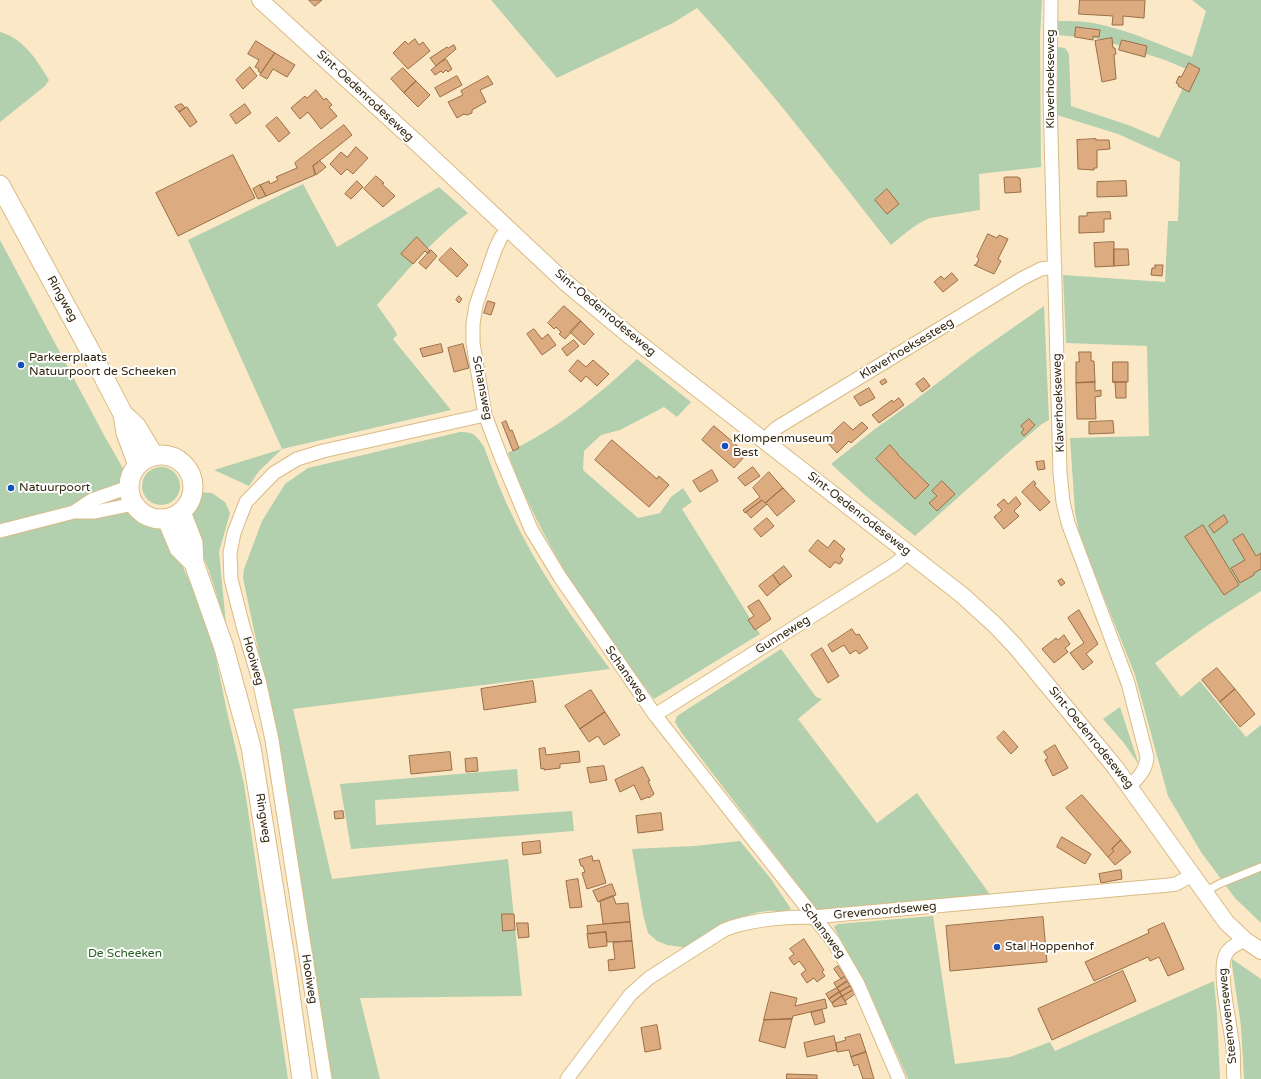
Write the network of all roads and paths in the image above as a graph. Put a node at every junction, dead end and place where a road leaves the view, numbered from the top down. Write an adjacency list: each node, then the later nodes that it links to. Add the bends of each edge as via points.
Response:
1 (260, 0): 4 (street, Sint-Oedenrodeseweg)
2 (1052, 0): 5 (street, Klaverhoekseweg, via 1050,97)
3 (0, 185): 8 (main road, Ringweg, via 123,414 126,433)
4 (509, 230): 6 (street, Schansweg, via 501,237 494,250 476,305 473,324 473,343); 7 (street, Sint-Oedenrodeseweg, via 630,336)
5 (1055, 267): 7 (street, Klaverhoeksesteeg, via 1041,269 1023,278 778,427); 14 (street, Klaverhoekseweg, via 1060,473 1063,502 1068,523 1128,683 1148,757 1142,774)
6 (486, 415): 13 (street, Schansweg, via 531,529 560,577); 22 (street, Hooiweg, via 296,459 274,473 246,502 234,533 230,553 231,580 259,680 272,740)
7 (766, 441): 12 (street, Sint-Oedenrodeseweg)
8 (146, 461): 9 (main road, via 134,470 130,479); 10 (main road, via 163,455 181,462 187,469 193,487 191,496 187,505)
9 (131, 496): 10 (main road, via 138,509 151,518 159,519); 11 (street, via 95,512 74,512)
10 (174, 515): 21 (main road, Ringweg, via 193,543 194,563 224,648 251,747)
11 (0, 531)
12 (909, 552): 13 (street, Gunneweg, via 895,564); 14 (street, Sint-Oedenrodeseweg, via 962,595 1015,646)
13 (655, 716): 18 (street, Schansweg)
14 (1130, 786): 16 (street, Sint-Oedenrodeseweg)
15 (1261, 867): 17 (lane)
16 (1192, 875): 17 (street, Sint-Oedenrodeseweg); 18 (street, Grevenoordseweg, via 1169,885)
17 (1204, 892): 19 (street, Sint-Oedenrodeseweg, via 1226,922)
18 (813, 917): 23 (street, Grevenoordseweg, via 786,917 733,926 661,970 630,995); 24 (street, Schansweg, via 833,942 858,984)
19 (1245, 940): 20 (street, Sint-Oedenrodeseweg); 25 (street, Steenovenseweg, via 1227,952 1223,963)
20 (1261, 951)
21 (302, 1079)
22 (325, 1079)
23 (566, 1079)
24 (899, 1079)
25 (1234, 1079)

